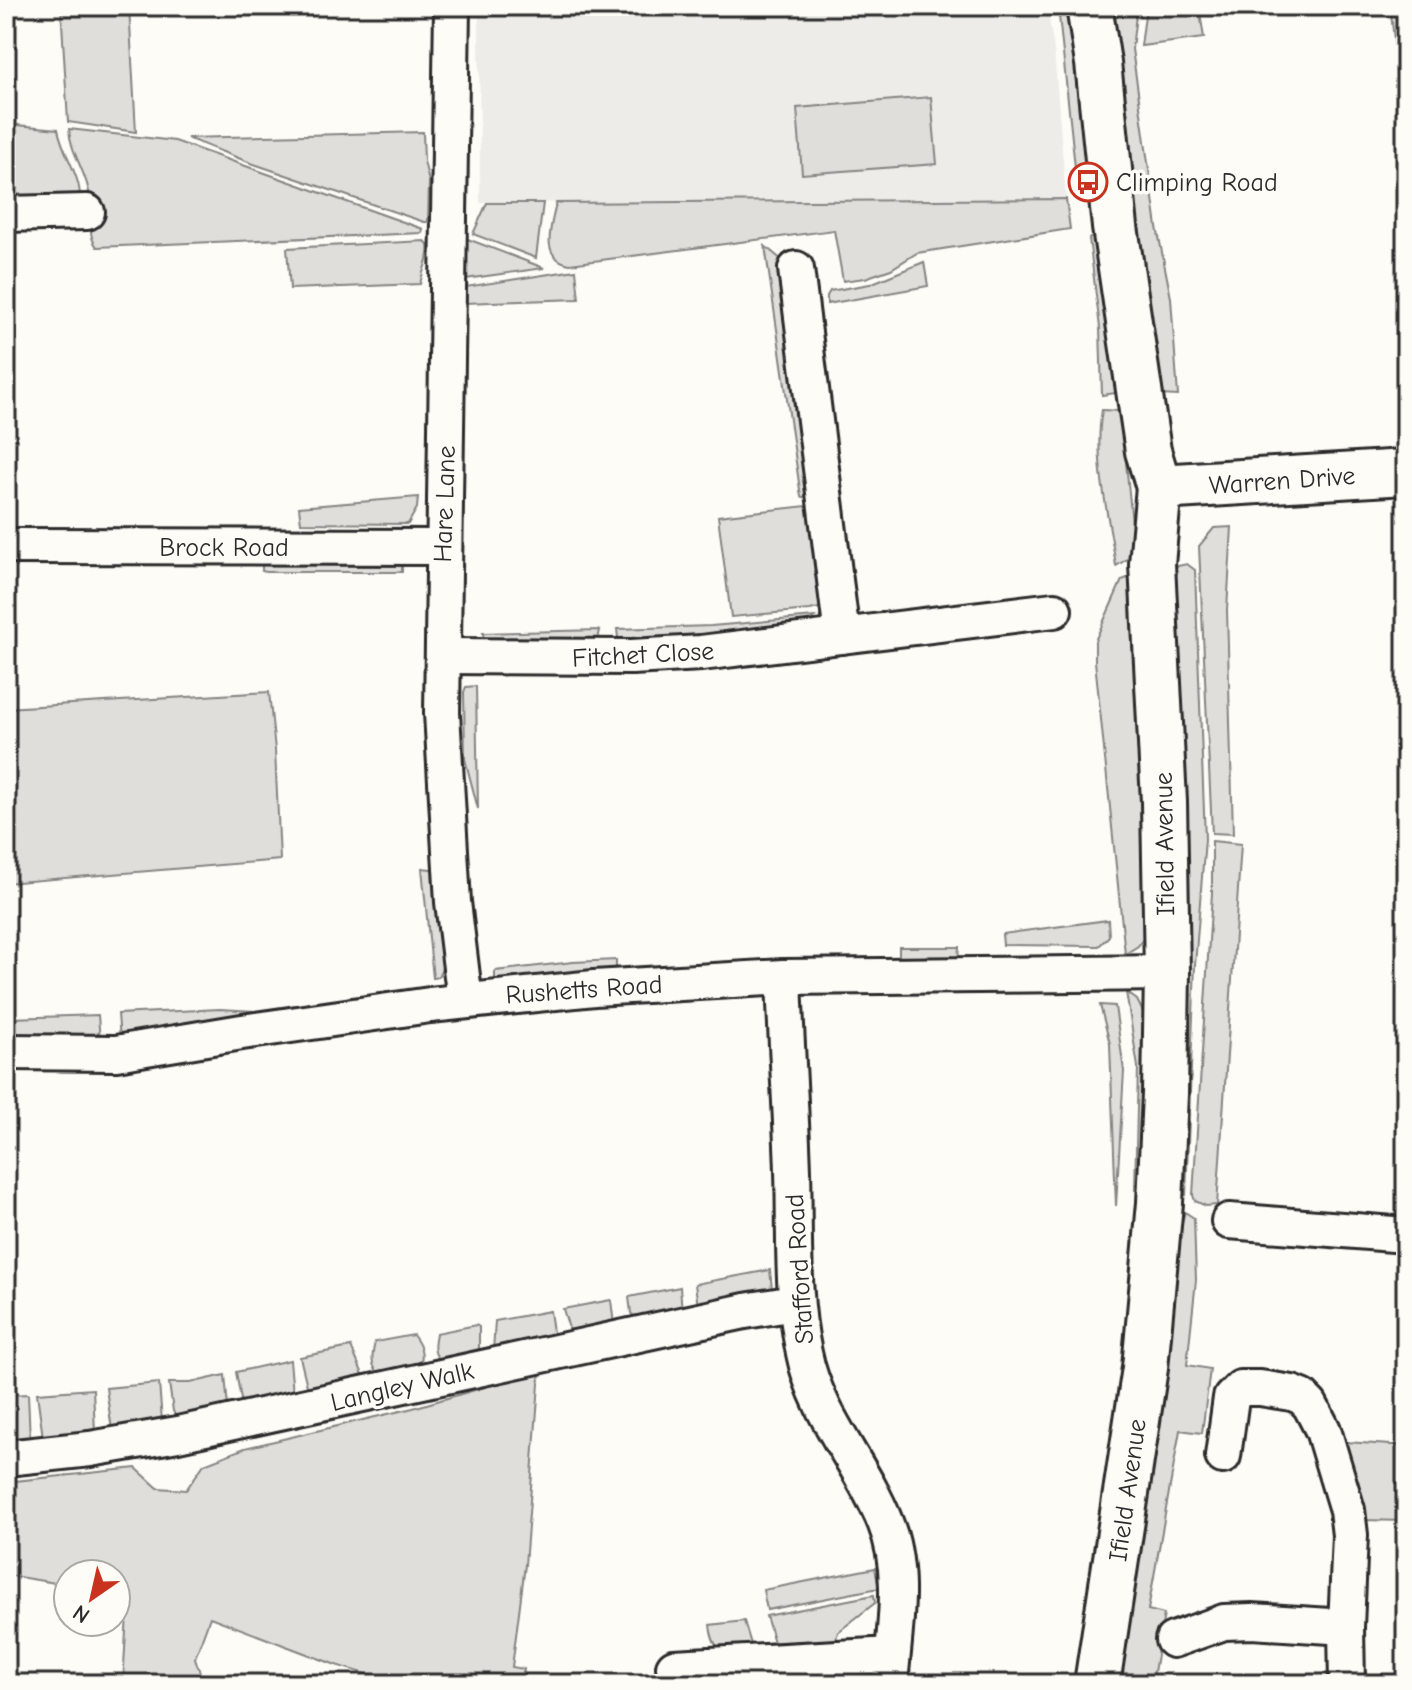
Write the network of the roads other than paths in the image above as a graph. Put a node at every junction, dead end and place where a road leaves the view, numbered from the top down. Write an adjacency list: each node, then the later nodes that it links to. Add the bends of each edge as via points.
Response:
1 (452, 6): 9 (street, Hare Lane)
2 (1089, 6): 7 (street, Ifield Avenue, via 1115,227 1146,439)
3 (87, 212): 4 (street)
4 (6, 214)
5 (796, 269): 11 (street)
6 (1406, 472): 7 (street, Warren Drive)
7 (1159, 487): 13 (street, Ifield Avenue, via 1152,564)
8 (6, 546): 9 (street, Brock Road)
9 (442, 547): 12 (street, Hare Lane)
10 (1054, 610): 11 (street, Fitchet Close)
11 (842, 636): 12 (street, Fitchet Close, via 632,657)
12 (443, 656): 15 (street, Hare Lane, via 443,766)
13 (1167, 973): 14 (street, Rushetts Road); 26 (street, Ifield Avenue, via 1163,1141 1145,1368)
14 (784, 977): 15 (street, Rushetts Road); 19 (street, Stafford Road)
15 (465, 1001): 16 (street, Rushetts Road, via 116,1053)
16 (6, 1052)
17 (1229, 1221): 18 (street)
18 (1406, 1235)
19 (795, 1303): 21 (street, Langley Walk, via 178,1434); 25 (street, Stafford Road, via 815,1390 885,1521 894,1550)
20 (1223, 1456): 22 (street, via 1235,1392 1248,1387 1292,1393 1310,1405 1347,1510 1351,1556)
21 (6, 1458)
22 (1346, 1627): 23 (street, via 1224,1622); 27 (street)
23 (1173, 1640)
24 (674, 1667): 25 (street)
25 (891, 1670)
26 (1097, 1684)
27 (1347, 1684)

